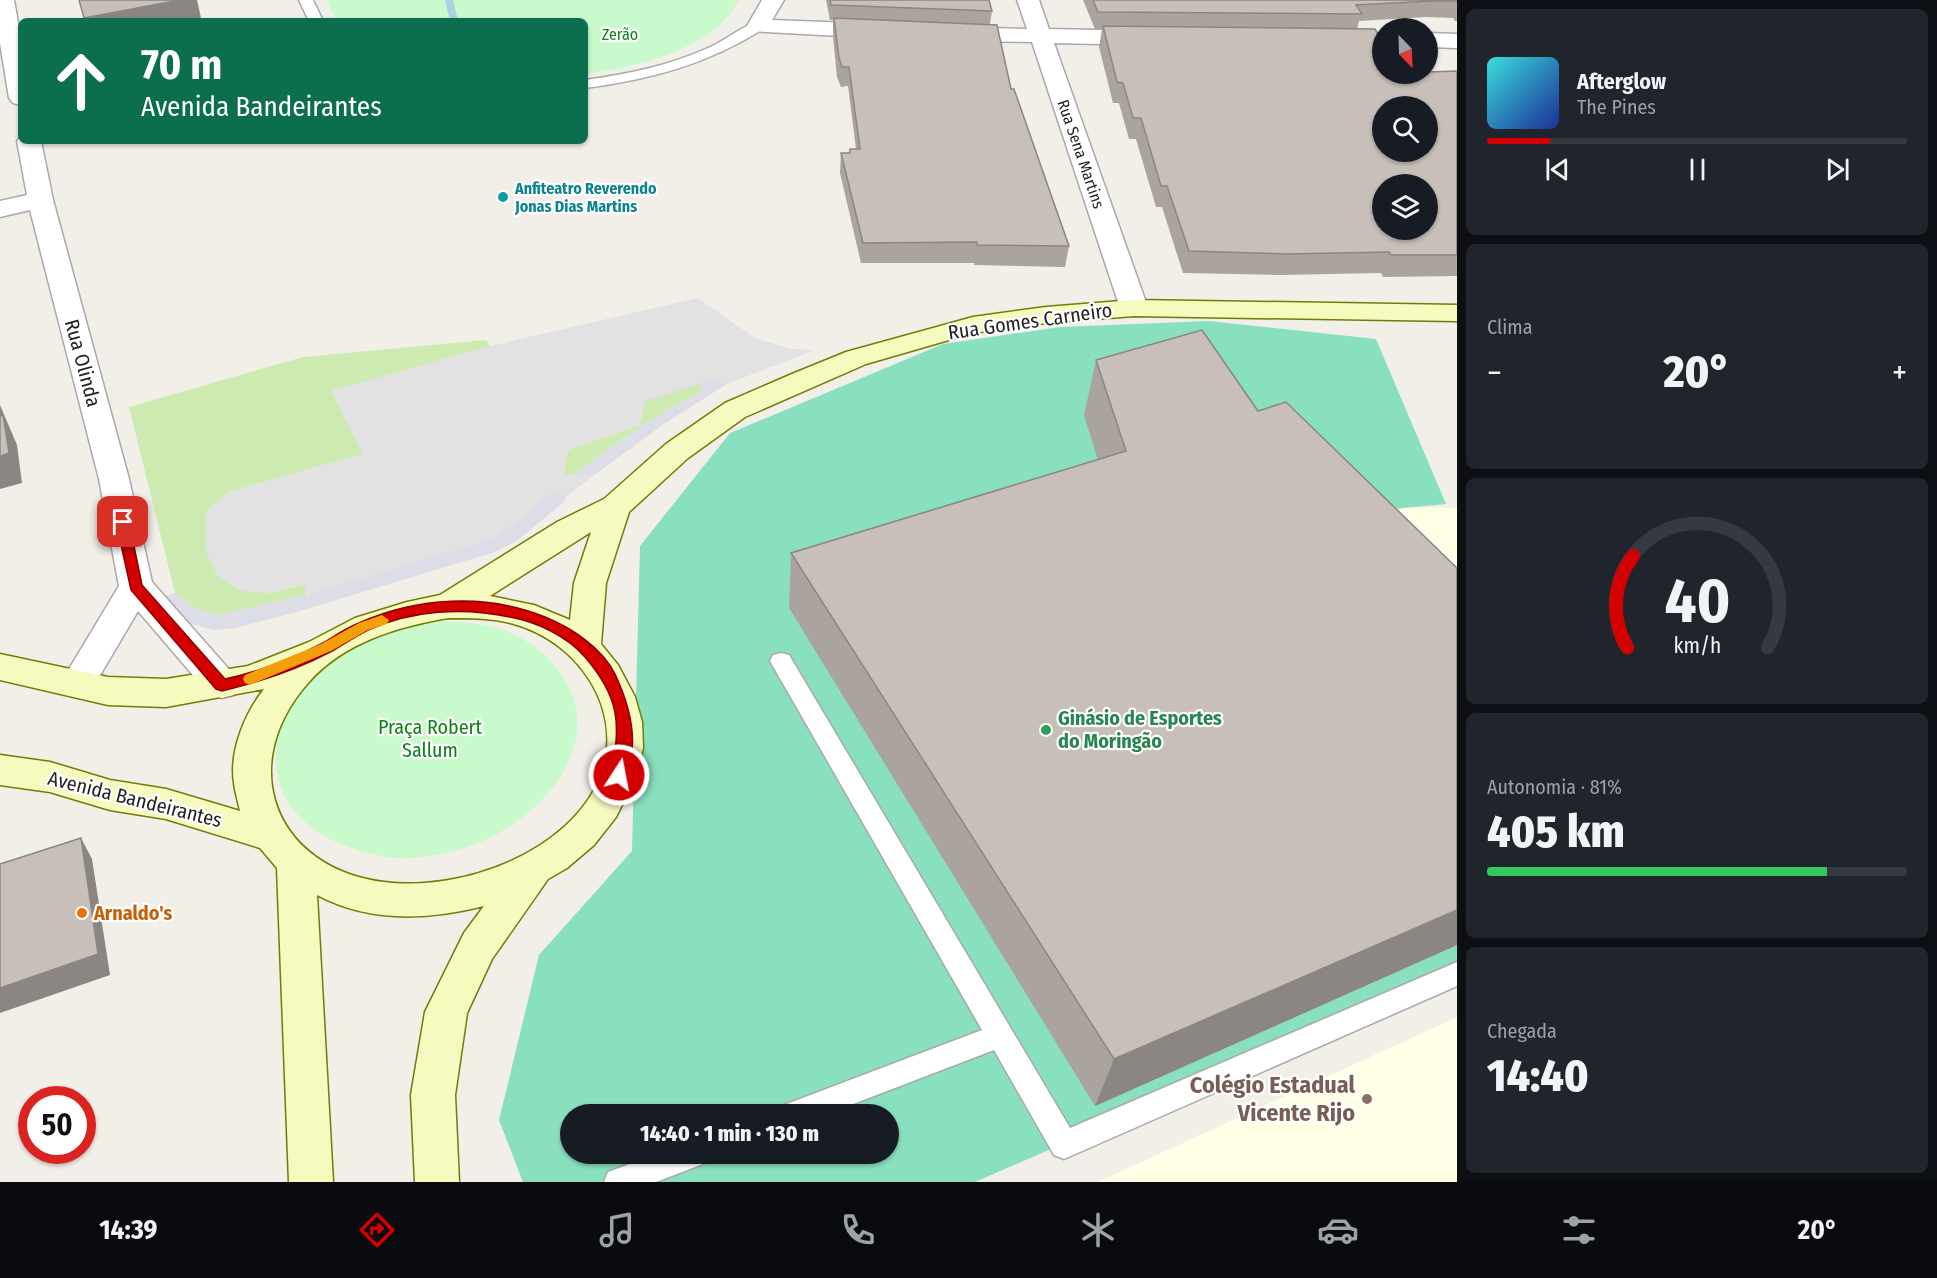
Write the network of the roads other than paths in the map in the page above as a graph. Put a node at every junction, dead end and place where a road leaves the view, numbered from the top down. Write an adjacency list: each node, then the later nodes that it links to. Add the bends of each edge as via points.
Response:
1 (3, 0): 13 (street)
2 (306, 0): 5 (lane)
3 (773, 0): 6 (street)
4 (1028, 0): 9 (street, Rua Sena Martins)
5 (315, 18)
6 (758, 26): 7 (street); 14 (lane, via 734,43 676,67)
7 (899, 32)
8 (934, 33): 9 (street)
9 (1040, 37): 10 (street); 18 (street, Rua Sena Martins)
10 (1170, 38)
11 (1438, 40): 12 (street)
12 (1457, 40)
13 (18, 82)
14 (588, 84)
15 (30, 144): 16 (street, Rua Olinda)
16 (40, 200): 17 (street); 21 (street, Rua Olinda, via 114,479)
17 (0, 209)
18 (1134, 308): 19 (main road, Rua Gomes Carneiro); 20 (main road, Rua Gomes Carneiro, via 973,325 856,358 735,411 677,451)
19 (1457, 313)
20 (615, 507): 22 (main road, Rua Gomes Carneiro, via 568,530); 23 (main road, via 591,583)
21 (136, 586): 27 (street); 28 (street, Rua Olinda)
22 (448, 606): 23 (main road, via 487,607 524,614 557,627); 24 (main road, via 405,613 363,627)
23 (584, 647): 31 (main road, via 607,673 621,704 626,739 619,775 600,810 572,842)
24 (326, 648): 28 (main road, via 253,678); 30 (main road, via 296,673 272,703 257,735 251,769 255,803)
25 (781, 661): 33 (lane)
26 (0, 667): 27 (main road)
27 (77, 684): 28 (main road, via 141,693)
28 (222, 686)
29 (0, 770): 30 (main road, Avenida Bandeirantes, via 50,777 110,795 166,804)
30 (283, 850): 31 (main road, via 335,887 382,899 434,900 486,890); 36 (main road)
31 (534, 870): 37 (main road, via 478,946 446,1012 433,1095)
32 (1457, 974): 33 (lane, via 1064,1145)
33 (1001, 1035): 34 (lane)
34 (820, 1104)
35 (666, 1164): 38 (lane)
36 (311, 1182)
37 (436, 1182)
38 (618, 1182)

